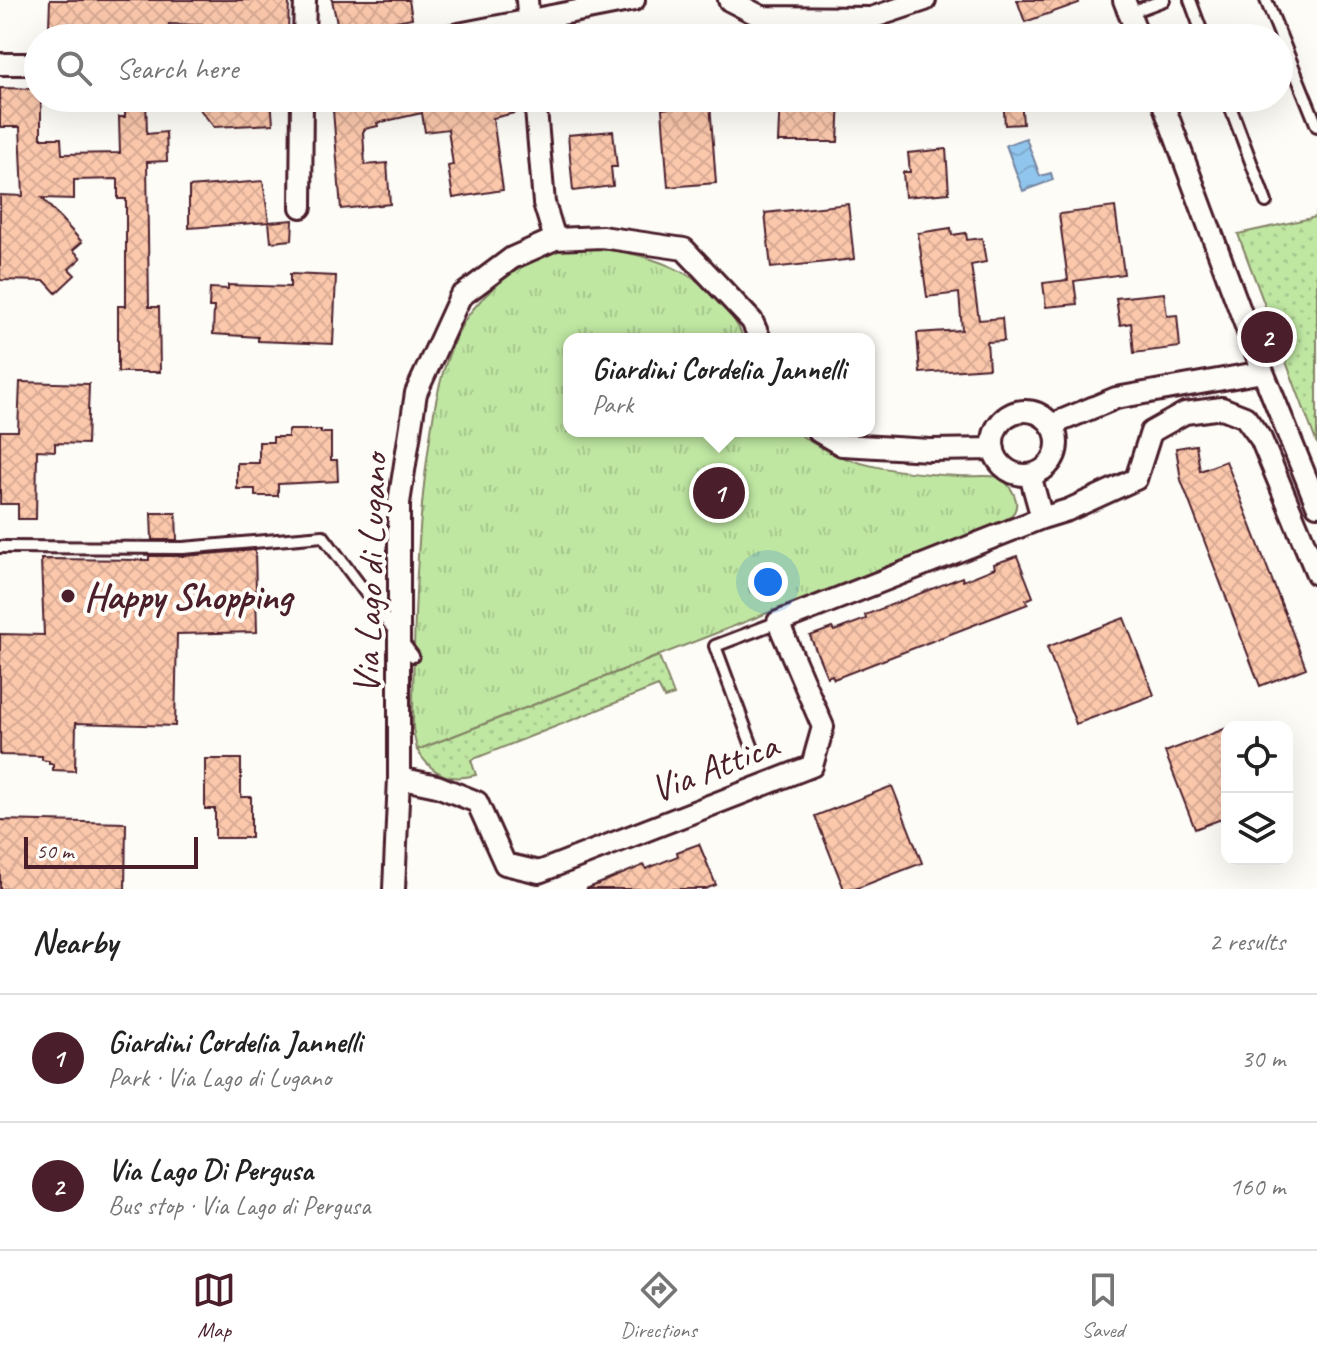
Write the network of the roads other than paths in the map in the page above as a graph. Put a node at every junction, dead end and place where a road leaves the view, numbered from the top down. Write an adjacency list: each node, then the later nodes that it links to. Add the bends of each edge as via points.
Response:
1 (305, 0): 10 (street)
2 (634, 0): 9 (street)
3 (729, 0): 4 (street, via 762,17 871,18)
4 (925, 0)
5 (1164, 0): 8 (lane)
6 (1190, 0): 12 (lane)
7 (1266, 0): 13 (lane)
8 (1127, 7)
9 (529, 19): 11 (street)
10 (304, 24)
11 (505, 24)
12 (1199, 24)
13 (1276, 24)
14 (0, 64): 15 (street)
15 (24, 64)
16 (1293, 67): 21 (lane)
17 (302, 112): 23 (street)
18 (536, 112): 24 (street, via 544,203)
19 (1166, 112): 26 (street)
20 (1232, 112): 22 (lane)
21 (1317, 126)
22 (1266, 202)
23 (301, 207)
24 (555, 239): 25 (street, Via Lago di Lugano, via 602,237 684,249); 36 (street, Via Lago di Lugano, via 512,258 460,297 416,393 399,503)
25 (757, 333)
26 (1263, 372): 27 (street, via 1116,398); 31 (street)
27 (1051, 425): 29 (street, via 1034,413 1013,414 997,428); 30 (street, via 1055,456)
28 (828, 437): 29 (street, via 842,445)
29 (994, 449): 30 (street, via 1011,472)
30 (1030, 475): 32 (street)
31 (1317, 505)
32 (1042, 518): 34 (street, via 1136,479 1151,432 1185,413 1222,408 1245,417 1261,439); 35 (street)
33 (0, 547): 36 (lane, via 183,548 323,536)
34 (1317, 574)
35 (778, 622): 38 (lane, via 715,646); 39 (street, Via Attica, via 823,727 812,766 539,872 505,864 477,802)
36 (399, 638): 37 (lane); 39 (street, Via Lago di Lugano)
37 (413, 656)
38 (756, 757)
39 (399, 778): 40 (street, Via Lago di Lugano)
40 (394, 889)

